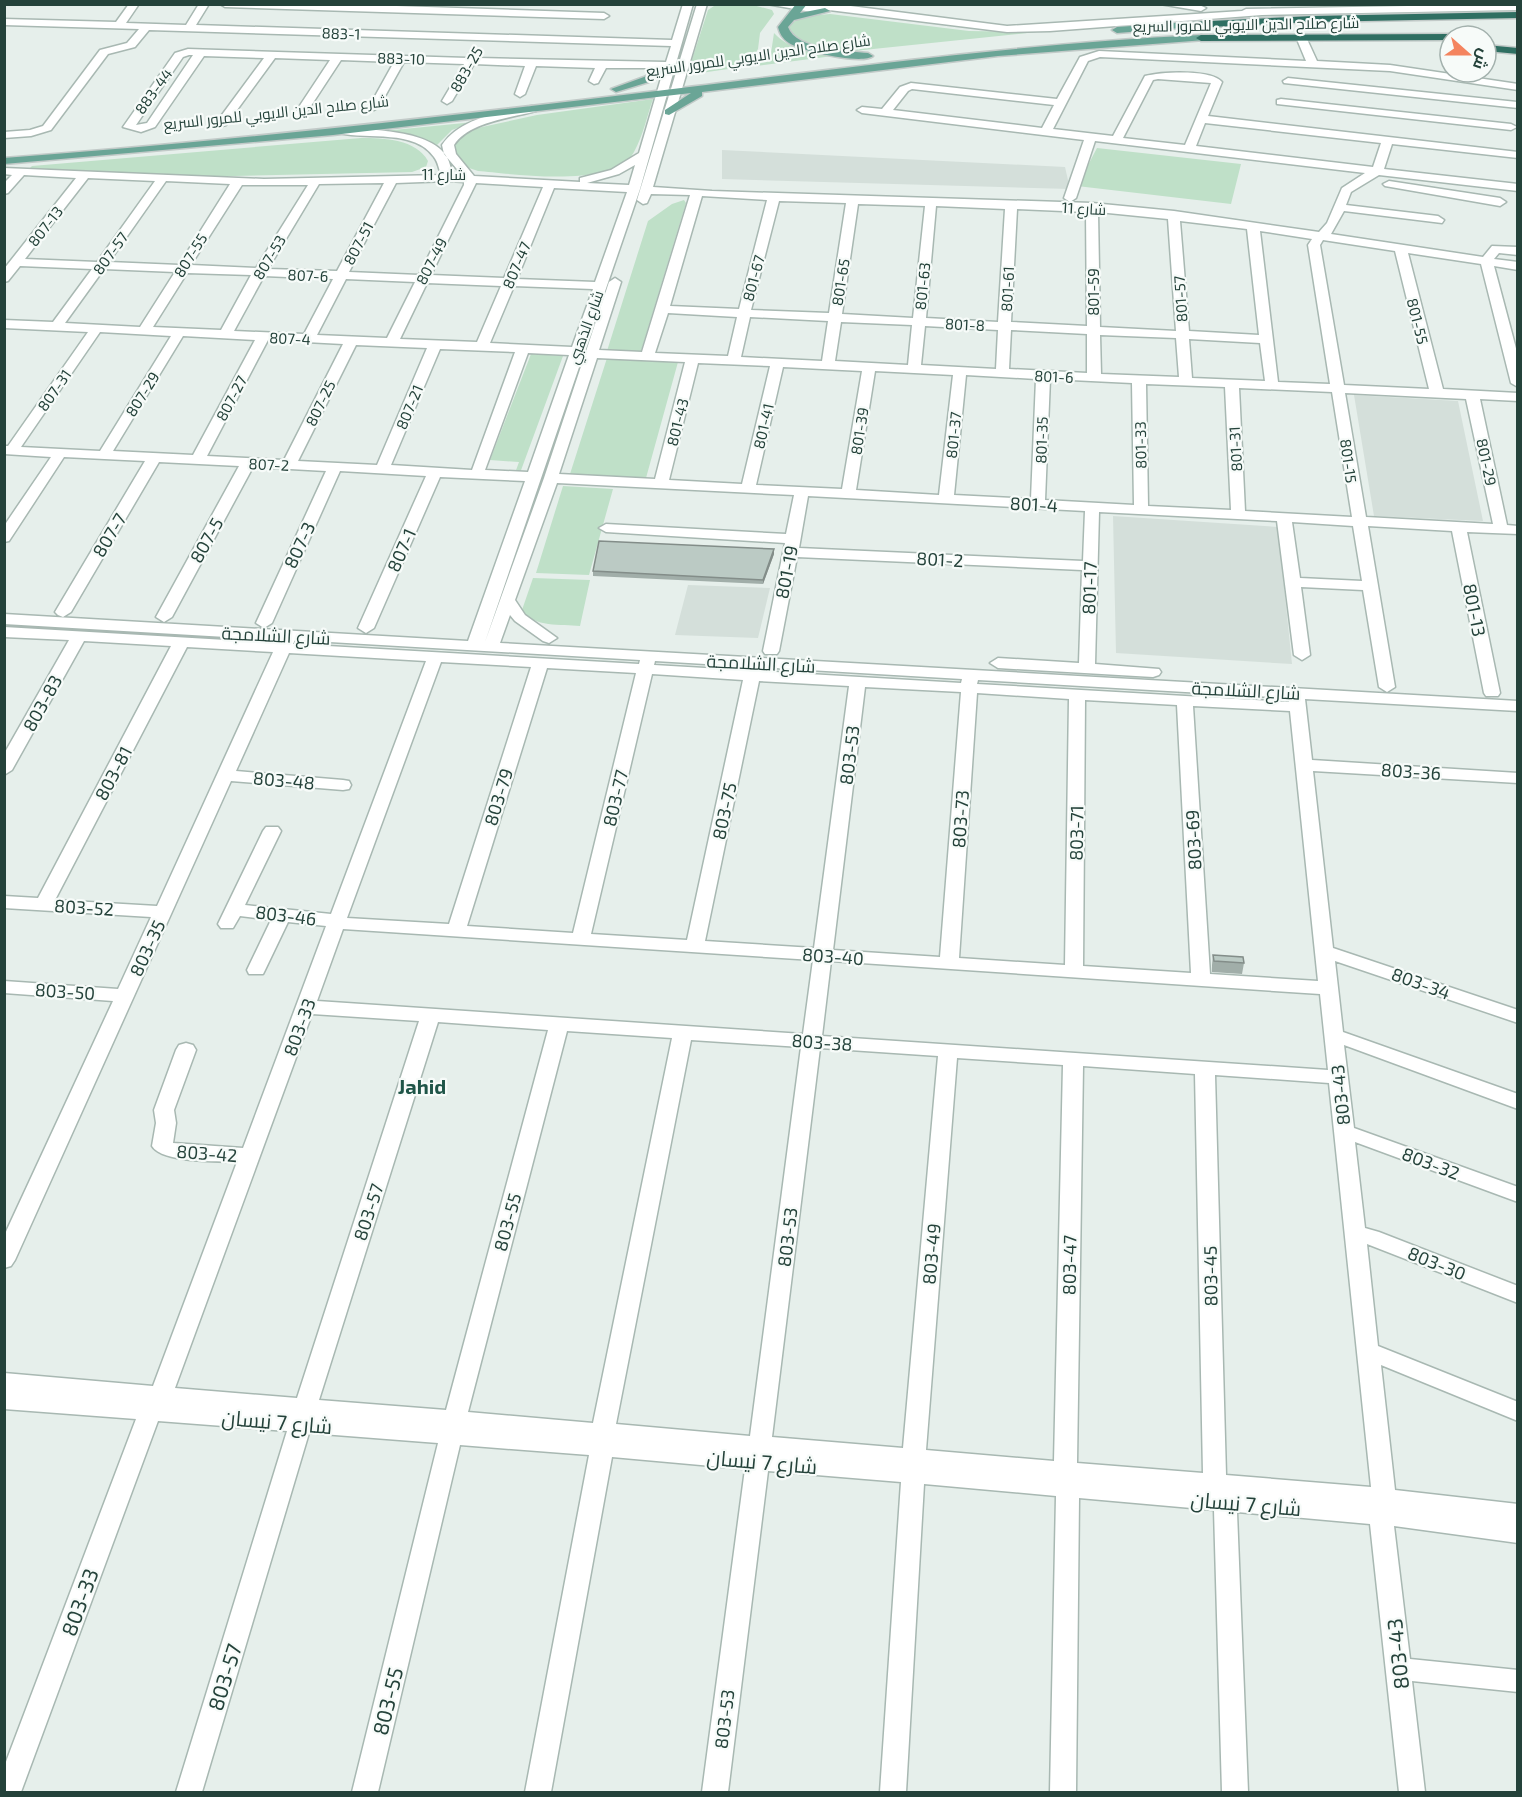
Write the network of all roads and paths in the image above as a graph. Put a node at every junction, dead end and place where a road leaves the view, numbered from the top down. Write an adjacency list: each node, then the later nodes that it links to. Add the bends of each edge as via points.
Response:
1 (134, 4): 25 (street)
2 (204, 4): 27 (street)
3 (225, 4): 7 (street)
4 (607, 4): 28 (street)
5 (772, 4): 10 (street)
6 (1165, 4): 9 (street)
7 (275, 5): 20 (street)
8 (700, 5): 37 (street, شارع الذهبي); 55 (street, شارع الذهبي)
9 (1185, 5): 17 (street)
10 (798, 6): 16 (street); 19 (main road); 22 (main road); 23 (street)
11 (1446, 6): 14 (street); 17 (street)
12 (406, 7): 13 (street); 20 (street)
13 (469, 8): 15 (street)
14 (1518, 8)
15 (536, 9): 28 (street)
16 (825, 11): 19 (main road); 23 (street)
17 (1258, 13): 23 (street, via 1036,29)
18 (1518, 15): 24 (highway, شارع صلاح الدين الايوبي للمرور السريع, via 1313,18)
19 (790, 18): 44 (main road, via 782,31 798,44)
20 (345, 20): 27 (street, 883-1); 29 (street, 883-1)
21 (4, 22): 25 (street, 883-1)
22 (774, 25)
23 (965, 25)
24 (1190, 25): 44 (main road, شارع صلاح الدين الايوبي للمرور السريع)
25 (119, 26): 26 (street, 883-1)
26 (146, 27): 27 (street, 883-1); 74 (street, via 130,45 105,52 47,128)
27 (189, 28)
28 (600, 28): 29 (street, 883-1); 37 (street, 883-1)
29 (484, 37): 46 (street, 883-25)
30 (1301, 37): 31 (highway, شارع صلاح الدين الايوبي للمرور السريع); 33 (highway, شارع صلاح الدين الايوبي للمرور السريع); 49 (street)
31 (1341, 37): 32 (highway, شارع صلاح الدين الايوبي للمرور السريع); 36 (highway)
32 (1438, 37)
33 (1202, 38): 54 (main road, شارع صلاح الدين الايوبي للمرور السريع, via 1029,49)
34 (1498, 39): 35 (highway)
35 (1518, 40)
36 (1438, 43)
37 (677, 44): 51 (street, شارع الذهبي)
38 (1498, 49): 39 (highway)
39 (1518, 51)
40 (201, 52): 41 (street, 883-10); 41 (street, 883-44, via 151,125 129,127); 42 (street, 883-10)
41 (182, 53)
42 (272, 54): 43 (street, 883-10); 70 (street)
43 (338, 56): 45 (street, 883-10); 68 (street)
44 (868, 56): 55 (main road, شارع صلاح الدين الايوبي للمرور السريع)
45 (401, 58): 46 (street, 883-10); 62 (street)
46 (471, 60): 47 (street, 883-10); 60 (street, 883-25)
47 (532, 62): 50 (street, 883-10); 59 (street)
48 (1293, 63): 49 (street); 53 (street); 61 (street, via 1093,55 1084,59)
49 (1313, 64): 56 (street, via 1400,69)
50 (602, 65): 51 (street, 883-10); 52 (street)
51 (669, 66): 57 (street, شارع الذهبي); 58 (main road, via 648,79)
52 (594, 81)
53 (1287, 81): 67 (street); 71 (street)
54 (727, 86): 55 (main road, شارع صلاح الدين الايوبي للمرور السريع); 65 (main road, via 698,94)
55 (677, 87): 57 (main road, شارع صلاح الدين الايوبي للمرور السريع); 65 (street, شارع الذهبي)
56 (1518, 87)
57 (662, 88): 58 (main road, شارع صلاح الدين الايوبي للمرور السريع); 63 (main road, شارع صلاح الدين الايوبي للمرور السريع); 80 (street, شارع الذهبي)
58 (616, 89): 79 (main road, شارع صلاح الدين الايوبي للمرور السريع, via 257,130)
59 (520, 94)
60 (447, 101)
61 (1061, 103): 66 (street, via 911,86); 73 (street)
62 (374, 107)
63 (532, 109): 72 (main road, شارع صلاح الدين الايوبي للمرور السريع); 88 (street, via 470,126 453,137 448,150)
64 (862, 110): 66 (street)
65 (669, 112): 97 (street, شارع الذهبي)
66 (885, 113): 73 (street)
67 (1277, 115): 69 (street); 71 (street); 77 (street)
68 (298, 116)
69 (1201, 119): 76 (street, via 1216,81 1152,77); 78 (street)
70 (222, 123)
71 (1512, 125): 77 (street); 81 (street)
72 (343, 131): 82 (main road, شارع صلاح الدين الايوبي للمرور السريع); 87 (street, via 395,135 420,142 439,154)
73 (1045, 132): 75 (street)
74 (4, 135)
75 (1090, 138): 76 (street); 102 (street)
76 (1116, 141): 78 (street)
77 (1387, 141): 85 (street)
78 (1189, 149): 85 (street)
79 (4, 151)
80 (645, 154): 92 (street, via 615,172); 97 (street, شارع الذهبي)
81 (1518, 155)
82 (4, 161)
83 (4, 171): 84 (street, شارع 11)
84 (21, 171): 86 (street, شارع 11); 99 (street)
85 (1377, 171): 93 (street); 98 (street)
86 (86, 173): 89 (street, شارع 11); 118 (street, 807-13)
87 (447, 176): 88 (street, شارع 11); 90 (street, شارع 11); 91 (street, شارع 11)
88 (469, 176): 92 (street, شارع 11); 96 (street, شارع 11); 125 (street, 807-49, via 470,185)
89 (163, 178): 94 (street, شارع 11); 119 (street, 807-57)
90 (392, 179): 95 (street, شارع 11); 123 (street, 807-51)
91 (253, 180): 94 (street, شارع 11); 95 (street, شارع 11)
92 (583, 180): 97 (street, شارع 11)
93 (1363, 180): 106 (street); 109 (street, via 1346,190)
94 (238, 181): 121 (street, 807-55)
95 (315, 182): 122 (street, 807-53)
96 (550, 184): 97 (street, شارع 11); 126 (street, 807-47)
97 (638, 188): 100 (street, شارع 11); 127 (street, شارع الذهبي); 149 (street, شارع الذهبي)
98 (1518, 188)
99 (4, 191)
100 (697, 192): 101 (street, شارع 11); 104 (street, via 713,188); 128 (street)
101 (774, 197): 103 (street, شارع 11); 129 (street, 801-67)
102 (1070, 198): 104 (street); 111 (street)
103 (853, 199): 105 (street, شارع 11); 130 (street, 801-65)
104 (1048, 201): 107 (street, شارع 11); 108 (street, شارع 11)
105 (931, 202): 107 (street, شارع 11); 131 (street, 801-63)
106 (1500, 202)
107 (1011, 205): 133 (street, 801-61)
108 (1092, 207): 110 (street, شارع 11); 136 (street, 801-59)
109 (1338, 207): 112 (street); 114 (street, via 1333,223)
110 (1174, 215): 113 (street, شارع 11); 139 (street, 801-57)
111 (1271, 218)
112 (1438, 220)
113 (1253, 226): 114 (street, شارع 11); 143 (street)
114 (1319, 237): 115 (street, شارع 11); 166 (street, 801-15, via 1314,245)
115 (1400, 248): 117 (street, شارع 11); 167 (street, 801-55)
116 (1518, 251): 117 (street, via 1496,249)
117 (1486, 261): 120 (street, شارع 11); 163 (street)
118 (17, 262): 119 (street, 807-6); 124 (street, 807-13)
119 (101, 266): 121 (street, 807-6); 134 (street, 807-57)
120 (1518, 266)
121 (181, 270): 122 (street, 807-6); 137 (street, 807-55)
122 (259, 273): 123 (street, 807-6); 140 (street, 807-53)
123 (339, 277): 125 (street, 807-6); 142 (street, 807-51)
124 (4, 278)
125 (421, 280): 126 (street, 807-6); 145 (street, 807-49)
126 (509, 284): 127 (street, 807-6); 147 (street, 807-47)
127 (600, 286): 149 (street, شارع الذهبي)
128 (663, 309): 129 (street, 801-8); 150 (street)
129 (744, 313): 130 (street, 801-8); 152 (street, 801-67)
130 (835, 317): 131 (street, 801-8); 154 (street, 801-65)
131 (918, 321): 133 (street, 801-8); 156 (street, 801-63)
132 (4, 324): 134 (street, 807-4)
133 (1005, 326): 136 (street, 801-8); 158 (street, 801-61)
134 (56, 327): 135 (street, 807-4)
135 (96, 329): 137 (street, 807-4); 170 (street, 807-31)
136 (1093, 330): 139 (street, 801-8); 160 (street, 801-59)
137 (144, 331): 138 (street, 807-4)
138 (179, 333): 140 (street, 807-4); 172 (street, 807-29)
139 (1183, 334): 143 (street, 801-8); 162 (street, 801-57)
140 (225, 335): 141 (street, 807-4)
141 (263, 336): 142 (street, 807-4); 174 (street, 807-27)
142 (308, 339): 144 (street, 807-4)
143 (1266, 339): 165 (street)
144 (351, 341): 145 (street, 807-4); 176 (street, 807-25)
145 (391, 343): 146 (street, 807-4)
146 (435, 345): 147 (street, 807-4); 178 (street, 807-21)
147 (482, 347): 148 (street, 807-4)
148 (523, 349): 149 (street, 807-4); 180 (street)
149 (583, 352): 150 (street, 801-6); 181 (street, شارع الذهبي); 182 (street, شارع الذهبي)
150 (647, 357): 151 (street, 801-6)
151 (692, 359): 152 (street, 801-6); 183 (street, 801-43)
152 (734, 361): 153 (street, 801-6)
153 (777, 363): 154 (street, 801-6); 184 (street, 801-41)
154 (828, 365): 155 (street, 801-6)
155 (869, 367): 156 (street, 801-6); 186 (street, 801-39)
156 (914, 369): 157 (street, 801-6)
157 (960, 371): 158 (street, 801-6); 187 (street, 801-37)
158 (1002, 373): 159 (street, 801-6)
159 (1043, 375): 160 (street, 801-6); 188 (street, 801-35)
160 (1094, 378): 161 (street, 801-6)
161 (1138, 380): 162 (street, 801-6); 190 (street, 801-33)
162 (1186, 382): 164 (street, 801-6)
163 (1518, 383)
164 (1232, 384): 165 (street, 801-6); 191 (street, 801-31)
165 (1272, 386): 166 (street, 801-6)
166 (1338, 389): 167 (street, 801-6); 193 (street, 801-15)
167 (1437, 394): 168 (street, 801-6)
168 (1472, 395): 169 (street, 801-6); 196 (street, 801-29)
169 (1518, 397)
170 (8, 450): 171 (street, 807-2)
171 (60, 453): 172 (street, 807-2); 198 (street)
172 (104, 455): 173 (street, 807-2)
173 (154, 458): 174 (street, 807-2); 205 (street, 807-7)
174 (198, 460): 175 (street, 807-2)
175 (248, 463): 176 (street, 807-2); 206 (street, 807-5)
176 (290, 465): 177 (street, 807-2)
177 (335, 467): 178 (street, 807-2); 208 (street, 807-3)
178 (382, 470): 179 (street, 807-2)
179 (435, 472): 180 (street, 807-2); 209 (street, 807-1)
180 (477, 474): 181 (street, 807-2)
181 (532, 477): 213 (street, شارع الذهبي)
182 (551, 478): 183 (street, 801-4); 203 (street, شارع الذهبي)
183 (661, 485): 184 (street, 801-4)
184 (748, 489): 185 (street, 801-4)
185 (802, 492): 186 (street, 801-4); 199 (street, 801-19)
186 (848, 495): 187 (street, 801-4)
187 (946, 500): 188 (street, 801-4)
188 (1038, 504): 189 (street, 801-4)
189 (1092, 507): 190 (street, 801-4); 200 (street, 801-17)
190 (1141, 510): 191 (street, 801-4)
191 (1238, 515): 192 (street, 801-4)
192 (1284, 517): 193 (street, 801-4); 201 (street)
193 (1358, 521): 194 (street, 801-4); 202 (street, 801-15)
194 (1458, 526): 196 (street, 801-4); 227 (street, 801-13)
195 (606, 528): 199 (street, 801-2)
196 (1501, 528): 197 (street, 801-4)
197 (1518, 530)
198 (4, 538)
199 (791, 545): 200 (street, 801-2); 217 (street, 801-19)
200 (1090, 566): 222 (street, 801-17)
201 (1292, 582): 202 (street); 218 (street)
202 (1369, 586): 226 (street, 801-15)
203 (509, 602): 212 (street, via 520,618); 214 (street, شارع الذهبي)
204 (4, 609): 205 (street, شارع الشلامجة)
205 (63, 612): 206 (street, شارع الشلامجة)
206 (164, 617): 208 (street, شارع الشلامجة)
207 (4, 619): 216 (street, شارع الشلامجة)
208 (264, 623): 209 (street, شارع الشلامجة)
209 (366, 628): 213 (street, شارع الشلامجة)
210 (4, 632): 211 (street)
211 (79, 637): 215 (street); 234 (street, 803-83)
212 (549, 638): 214 (street, شارع الشلامجة); 217 (street, شارع الشلامجة)
213 (476, 640): 214 (street, شارع الشلامجة); 216 (street, شارع الشلامجة)
214 (493, 641): 220 (street, شارع الشلامجة)
215 (181, 642): 216 (street); 240 (street, 803-81)
216 (286, 642): 219 (street); 235 (street, 803-35)
217 (771, 651): 222 (street, شارع الشلامجة)
218 (1302, 655)
219 (435, 658): 221 (street); 243 (street, 803-33)
220 (647, 663): 221 (street); 223 (street); 225 (street, شارع الشلامجة); 245 (street, 803-77)
221 (540, 664): 244 (street, 803-79)
222 (1087, 668): 226 (street, شارع الشلامجة)
223 (752, 676): 224 (street); 246 (street, 803-75)
224 (858, 682): 225 (street); 248 (street, 803-53)
225 (970, 682): 228 (street); 230 (street, شارع الشلامجة); 249 (street, 803-73)
226 (1387, 687): 227 (street, شارع الشلامجة)
227 (1492, 693): 229 (street, شارع الشلامجة)
228 (1077, 695): 231 (street); 251 (street, 803-71)
229 (1518, 695)
230 (1297, 700): 231 (street); 232 (street, شارع الشلامجة); 233 (street, 803-43)
231 (1185, 701): 252 (street, 803-69)
232 (1518, 706)
233 (1304, 765): 236 (street, 803-36); 247 (street, 803-43)
234 (4, 770)
235 (226, 775): 237 (street, 803-48); 241 (street, 803-35)
236 (1518, 778)
237 (343, 785)
238 (272, 831): 242 (street, 803-46, via 230,917)
239 (4, 902): 240 (street, 803-52)
240 (45, 904): 241 (street, 803-52)
241 (163, 912): 255 (street, 803-35)
242 (283, 914): 243 (street, 803-46); 250 (street)
243 (337, 922): 244 (street, 803-40); 256 (street, 803-33)
244 (456, 931): 245 (street, 803-40)
245 (581, 939): 246 (street, 803-40)
246 (695, 947): 248 (street, 803-40)
247 (1324, 951): 254 (street, 803-43); 258 (street, 803-34)
248 (823, 955): 249 (street, 803-40); 262 (street, 803-53)
249 (949, 963): 251 (street, 803-40)
250 (256, 970)
251 (1074, 971): 252 (street, 803-40)
252 (1201, 980): 254 (street, 803-40)
253 (4, 987): 255 (street, 803-50)
254 (1328, 988): 261 (street, 803-43)
255 (125, 996): 273 (street, 803-35)
256 (306, 1007): 257 (street, 803-38); 270 (street, 803-33)
257 (430, 1016): 259 (street, 803-38); 280 (street, 803-57)
258 (1518, 1017)
259 (559, 1024): 260 (street, 803-38); 281 (street, 803-55)
260 (683, 1033): 262 (street, 803-38); 282 (street)
261 (1334, 1037): 267 (street, 803-43); 268 (street)
262 (812, 1042): 264 (street, 803-38); 283 (street, 803-53)
263 (186, 1050): 270 (street, 803-42, via 164,1110 164,1148)
264 (948, 1051): 265 (street, 803-38); 284 (street, 803-49)
265 (1073, 1059): 266 (street, 803-38); 285 (street, 803-47)
266 (1205, 1068): 267 (street, 803-38); 286 (street, 803-45)
267 (1338, 1077): 269 (street, 803-43)
268 (1518, 1102)
269 (1344, 1133): 271 (street, 803-32); 272 (street, 803-43)
270 (251, 1156): 278 (street, 803-33)
271 (1518, 1195)
272 (1355, 1235): 274 (street, 803-30, via 1372,1237); 275 (street, 803-43)
273 (4, 1260)
274 (1518, 1295)
275 (1368, 1351): 279 (street); 287 (street, 803-43)
276 (4, 1383): 278 (street, شارع 7 نيسان)
277 (4, 1400): 278 (street, شارع 7 نيسان)
278 (155, 1403): 280 (street, شارع 7 نيسان); 292 (street, 803-33)
279 (1518, 1412)
280 (303, 1416): 281 (street, شارع 7 نيسان); 293 (street, 803-57)
281 (453, 1427): 282 (street, شارع 7 نيسان); 294 (street, 803-55)
282 (602, 1439): 283 (street, شارع 7 نيسان); 295 (street)
283 (759, 1453): 284 (street, شارع 7 نيسان); 296 (street, 803-53)
284 (914, 1466): 285 (street, شارع 7 نيسان); 297 (street, 803-49)
285 (1066, 1479): 286 (street, شارع 7 نيسان); 298 (street, 803-47)
286 (1220, 1492): 287 (street, شارع 7 نيسان); 299 (street, 803-45)
287 (1382, 1506): 288 (street, شارع 7 نيسان); 289 (street, شارع 7 نيسان); 290 (street, 803-43)
288 (1518, 1514)
289 (1518, 1533)
290 (1398, 1669): 291 (street); 300 (street, 803-43)
291 (1518, 1681)
292 (8, 1792)
293 (189, 1792)
294 (365, 1792)
295 (538, 1792)
296 (715, 1792)
297 (893, 1792)
298 (1063, 1792)
299 (1235, 1792)
300 (1412, 1792)

